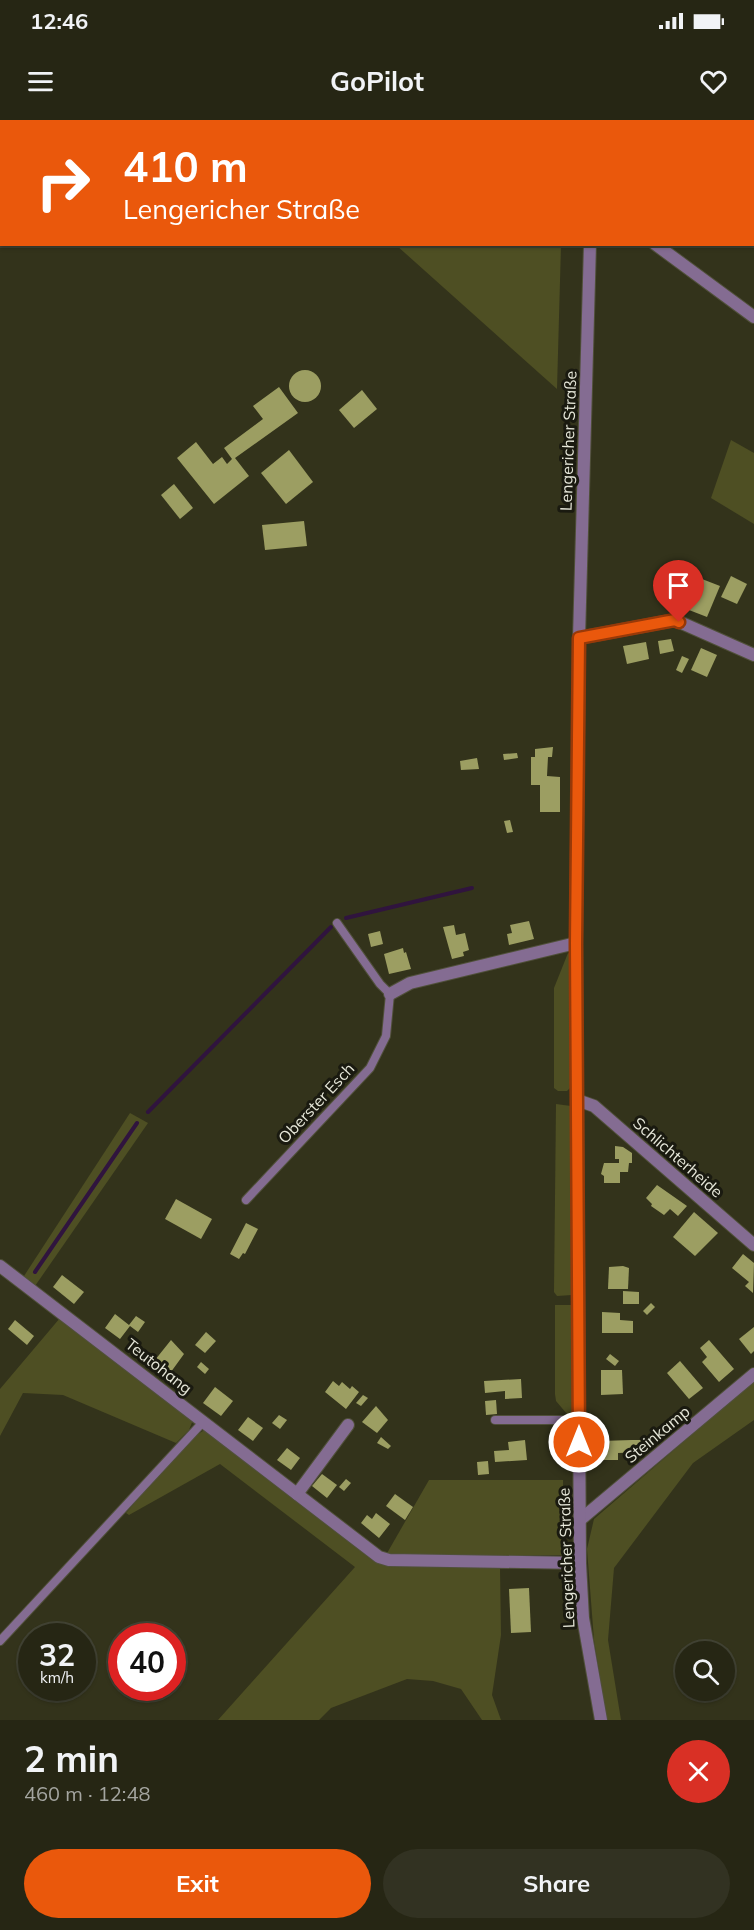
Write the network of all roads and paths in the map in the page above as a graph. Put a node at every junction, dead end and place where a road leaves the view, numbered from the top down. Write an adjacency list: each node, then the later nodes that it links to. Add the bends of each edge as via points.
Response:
1 (590, 246): 4 (street, Lengericher Straße)
2 (658, 246): 3 (street)
3 (754, 317)
4 (579, 638): 5 (street, via 675,620); 7 (street, Lengericher Straße)
5 (754, 655)
6 (337, 922): 8 (lane)
7 (576, 943): 8 (street, via 410,983); 9 (street, Lengericher Straße)
8 (390, 994): 10 (lane, Oberster Esch, via 386,1036 370,1068)
9 (577, 1100): 11 (street, Schlichterheide, via 594,1106); 15 (street, Lengericher Straße)
10 (246, 1200)
11 (754, 1245)
12 (0, 1266): 16 (street, Teutohang)
13 (754, 1374): 19 (street, Steinkamp)
14 (495, 1420): 15 (lane)
15 (579, 1420): 19 (street, Lengericher Straße)
16 (204, 1422): 18 (street, Teutohang); 21 (lane)
17 (348, 1425): 18 (street)
18 (297, 1494): 20 (street, Teutohang, via 384,1559)
19 (580, 1520): 20 (street, Lengericher Straße)
20 (580, 1563): 22 (street, Lengericher Straße, via 583,1618)
21 (0, 1641)
22 (601, 1720)

